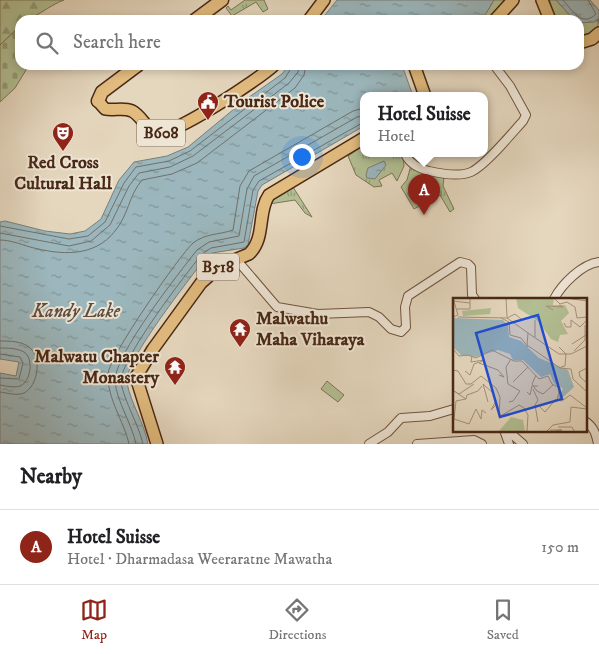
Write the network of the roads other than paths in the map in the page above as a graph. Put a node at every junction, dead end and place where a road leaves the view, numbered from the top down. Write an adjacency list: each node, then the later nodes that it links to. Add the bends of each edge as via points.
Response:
1 (222, 0): 5 (highway)
2 (324, 0): 6 (main road)
3 (513, 0): 7 (main road)
4 (542, 0): 8 (main road)
5 (202, 15)
6 (313, 15)
7 (500, 15)
8 (548, 15)
9 (599, 33): 10 (main road)
10 (584, 41)
11 (131, 70): 16 (highway, via 102,92)
12 (267, 70): 16 (main road, B608, via 228,98 160,134 150,130 133,112 105,109)
13 (416, 70): 15 (main road)
14 (498, 70): 18 (street, via 526,115 496,150 472,172 453,175 424,169 409,162)
15 (424, 92)
16 (98, 101)
17 (360, 140): 19 (main road, B518, via 269,195 263,208 257,243 249,254)
18 (406, 157)
19 (236, 259): 21 (street, via 277,307 318,314 369,312 397,332 406,327 404,307 408,296 460,262 470,267); 26 (main road, B518, via 215,269 201,283 138,372 137,382)
20 (599, 262): 22 (street, via 583,269 559,289)
21 (474, 298)
22 (554, 298)
23 (453, 409): 27 (street, via 430,416 401,418 388,432)
24 (586, 423): 31 (street, via 596,434)
25 (508, 432): 30 (street)
26 (157, 444)
27 (369, 444)
28 (417, 444): 29 (street, via 474,440)
29 (482, 444)
30 (523, 444)
31 (598, 444)

